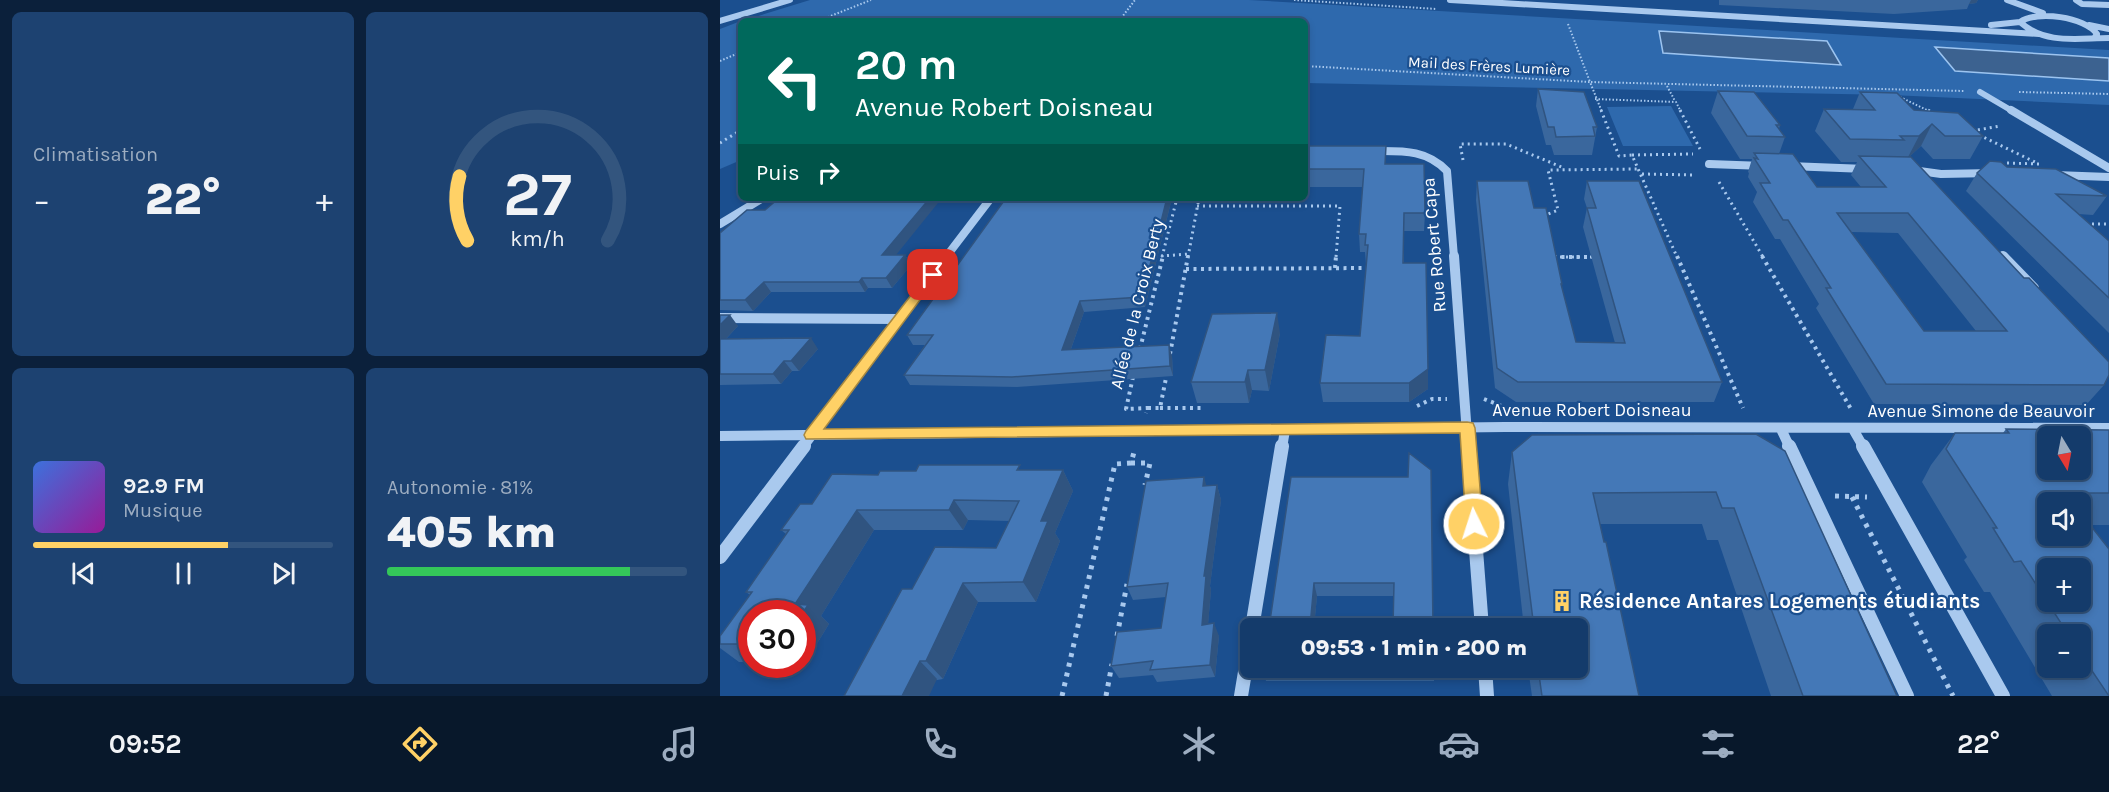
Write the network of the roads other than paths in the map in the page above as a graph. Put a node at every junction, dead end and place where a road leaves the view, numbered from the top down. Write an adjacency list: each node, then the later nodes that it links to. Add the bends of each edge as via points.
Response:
1 (769, 0): 7 (street)
2 (790, 0): 10 (street)
3 (1450, 0): 12 (street)
4 (2076, 0): 6 (street)
5 (2008, 1): 8 (street); 9 (street)
6 (2109, 6)
7 (720, 15)
8 (2019, 16): 9 (street); 12 (street); 14 (street)
9 (2055, 17): 11 (street)
10 (720, 21)
11 (2079, 23): 13 (street); 15 (street, via 2094,30)
12 (1960, 28): 14 (street)
13 (2109, 29)
14 (2039, 34): 15 (street, via 2078,40)
15 (2094, 37): 16 (street)
16 (2109, 38)
17 (1980, 92): 20 (street)
18 (1361, 151): 35 (street, Rue Robert Capa, via 1417,152 1437,159 1447,171)
19 (1709, 164): 21 (street)
20 (2109, 168)
21 (1879, 169)
22 (1901, 170): 25 (street)
23 (2047, 171): 26 (street)
24 (2002, 173): 25 (street)
25 (1941, 174): 27 (street, via 1932,179)
26 (2109, 177)
27 (1937, 188)
28 (758, 201): 30 (street)
29 (989, 201): 34 (street)
30 (720, 224)
31 (1992, 244): 32 (street)
32 (2039, 293)
33 (720, 318): 34 (street)
34 (899, 319): 40 (street)
35 (1467, 428): 37 (street, Avenue Robert Doisneau); 39 (street, Avenue Robert Doisneau); 44 (street, Rue Robert Capa)
36 (2109, 428): 38 (street, Avenue Simone de Beauvoir)
37 (1781, 429): 38 (street, Avenue Robert Doisneau); 49 (street)
38 (1852, 429): 50 (street)
39 (1285, 430): 40 (street, Avenue Robert Doisneau); 43 (street)
40 (811, 435): 41 (street, Avenue Robert Doisneau); 42 (street)
41 (720, 436)
42 (720, 557)
43 (1254, 618)
44 (1481, 618)
45 (1244, 678): 47 (street)
46 (1486, 678): 48 (street)
47 (1241, 696)
48 (1487, 696)
49 (1907, 696)
50 (2003, 696)

